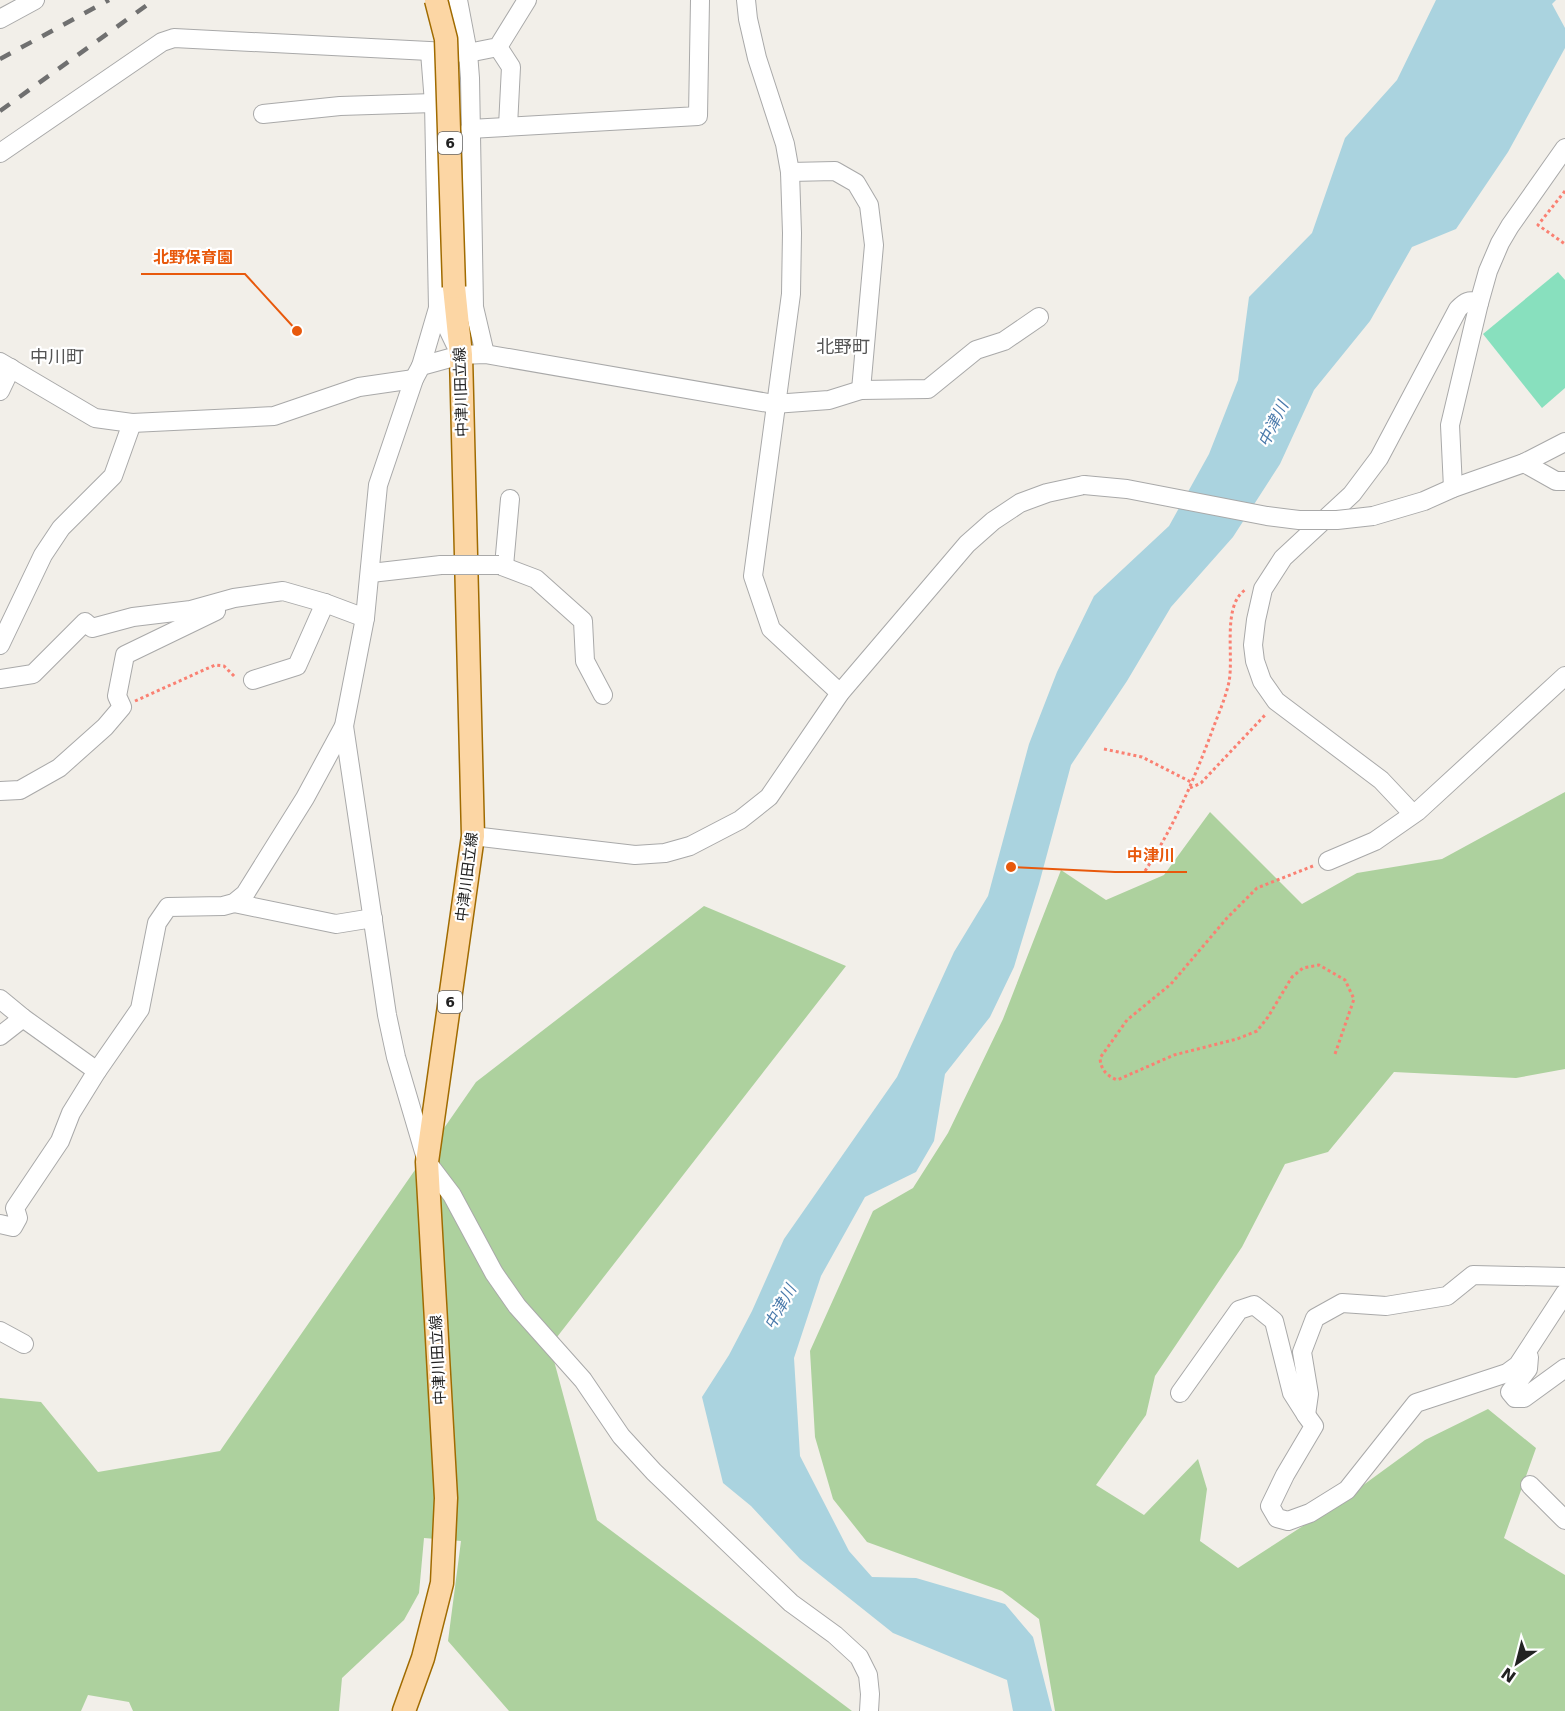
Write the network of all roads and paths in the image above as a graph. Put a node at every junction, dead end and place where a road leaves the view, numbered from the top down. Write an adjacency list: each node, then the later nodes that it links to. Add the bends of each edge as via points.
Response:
1 (35, 0): 7 (street)
2 (436, 0): 24 (main road, 中津川田立線 / 6, bridge, via 446,39 454,287)
3 (458, 0): 10 (street)
4 (527, 0): 8 (street)
5 (699, 0): 13 (street, via 698,116)
6 (746, 0): 17 (street, via 757,58)
7 (0, 19)
8 (498, 47): 10 (street); 13 (street, via 512,67)
9 (430, 51): 10 (street); 11 (street); 16 (street, via 174,38 162,42)
10 (468, 53): 14 (street)
11 (434, 102): 12 (street); 21 (street)
12 (263, 114)
13 (508, 126): 14 (street)
14 (470, 129): 23 (street, via 474,307)
15 (1565, 148): 20 (street, via 1500,243)
16 (0, 153)
17 (790, 172): 27 (street, via 835,171 856,183 869,205 874,245); 29 (street, via 791,294)
18 (1565, 191): 19 (path, via 1538,225)
19 (1565, 244)
20 (1479, 303): 34 (street, via 1450,426); 38 (street, via 1465,302 1458,309 1379,459 1352,495 1283,558)
21 (438, 308): 24 (street); 26 (street)
22 (1039, 317): 27 (street, via 1004,341 976,350 928,389)
23 (485, 354): 24 (street); 29 (street)
24 (461, 355): 26 (street); 56 (main road, 中津川田立線 / 6)
25 (6, 365): 28 (street); 30 (street, via 95,418)
26 (418, 372): 30 (street, via 274,416); 37 (street, via 378,486)
27 (861, 390): 29 (street, via 829,400)
28 (0, 391)
29 (774, 404): 46 (street, via 753,576 771,629)
30 (132, 423): 42 (street, via 113,476 61,528)
31 (1565, 442): 32 (street)
32 (1524, 463): 33 (street, via 1556,481); 34 (street)
33 (1565, 480)
34 (1453, 488): 46 (street, bridge, via 1373,516 1337,520 1267,516 1127,489 1084,485 1047,493 1020,503 967,544)
35 (510, 499): 36 (street)
36 (502, 566): 37 (street, bridge, via 441,566); 47 (street, via 536,579 583,621 585,661)
37 (371, 573): 41 (street)
38 (1262, 592): 48 (street, via 1255,628 1255,661 1262,681); 52 (path, via 1245,590 1234,601 1229,681)
39 (234, 598): 40 (street, via 283,591); 44 (street, via 92,628 85,622 33,674); 49 (street, via 224,608 125,655 117,696)
40 (325, 603): 41 (street); 45 (street, via 297,666)
41 (365, 618): 50 (street)
42 (2, 633)
43 (1565, 676): 55 (street)
44 (0, 679)
45 (253, 680): 49 (path, via 236,678 224,666 215,665)
46 (840, 693): 56 (street, via 769,796 740,820 690,846 665,854 635,855)
47 (603, 695)
48 (1280, 704): 53 (path, via 1202,783); 55 (street, via 1381,780)
49 (122, 707): 54 (street, via 59,768 20,790)
50 (344, 726): 59 (street, via 305,798 245,894); 60 (street)
51 (1104, 749): 52 (path, via 1142,757)
52 (1192, 782): 53 (path)
53 (1190, 788): 58 (path)
54 (0, 791)
55 (1413, 814): 57 (street, via 1375,841)
56 (473, 836): 66 (main road, 中津川田立線 / 6)
57 (1328, 861): 64 (path, via 1257,888 1171,984 1127,1020 1100,1058 1101,1068 1117,1080 1174,1055 1257,1031 1292,977 1303,968 1319,965 1345,980 1354,999)
58 (1145, 871)
59 (234, 903): 60 (street, via 336,924); 65 (street, via 168,907 156,923 140,1010)
60 (373, 918): 66 (street, via 396,1057)
61 (0, 999): 62 (street)
62 (23, 1018): 63 (street); 65 (street)
63 (0, 1036)
64 (1335, 1054)
65 (97, 1071): 67 (street, via 71,1113 60,1141 15,1208 18,1218 13,1227)
66 (427, 1162): 78 (main road, 中津川田立線 / 6, via 446,1498 442,1583 423,1658); 79 (street, via 452,1195 494,1274 583,1380 621,1436 770,1584 859,1657 868,1675)
67 (0, 1224)
68 (1565, 1277): 75 (street, via 1473,1275 1447,1296 1386,1306 1342,1303 1315,1318 1302,1352 1309,1394)
69 (1565, 1293): 72 (street)
70 (0, 1331): 71 (street)
71 (24, 1344)
72 (1530, 1347): 73 (street, via 1528,1369 1510,1392 1515,1398 1524,1398); 75 (street, via 1507,1373 1416,1403 1347,1490 1310,1513 1288,1521 1277,1518 1270,1506 1314,1426)
73 (1565, 1368)
74 (1180, 1393): 75 (street, via 1239,1310 1254,1305 1274,1321 1293,1393)
75 (1306, 1415)
76 (1530, 1485): 77 (street)
77 (1565, 1520)
78 (404, 1711)
79 (869, 1711)

